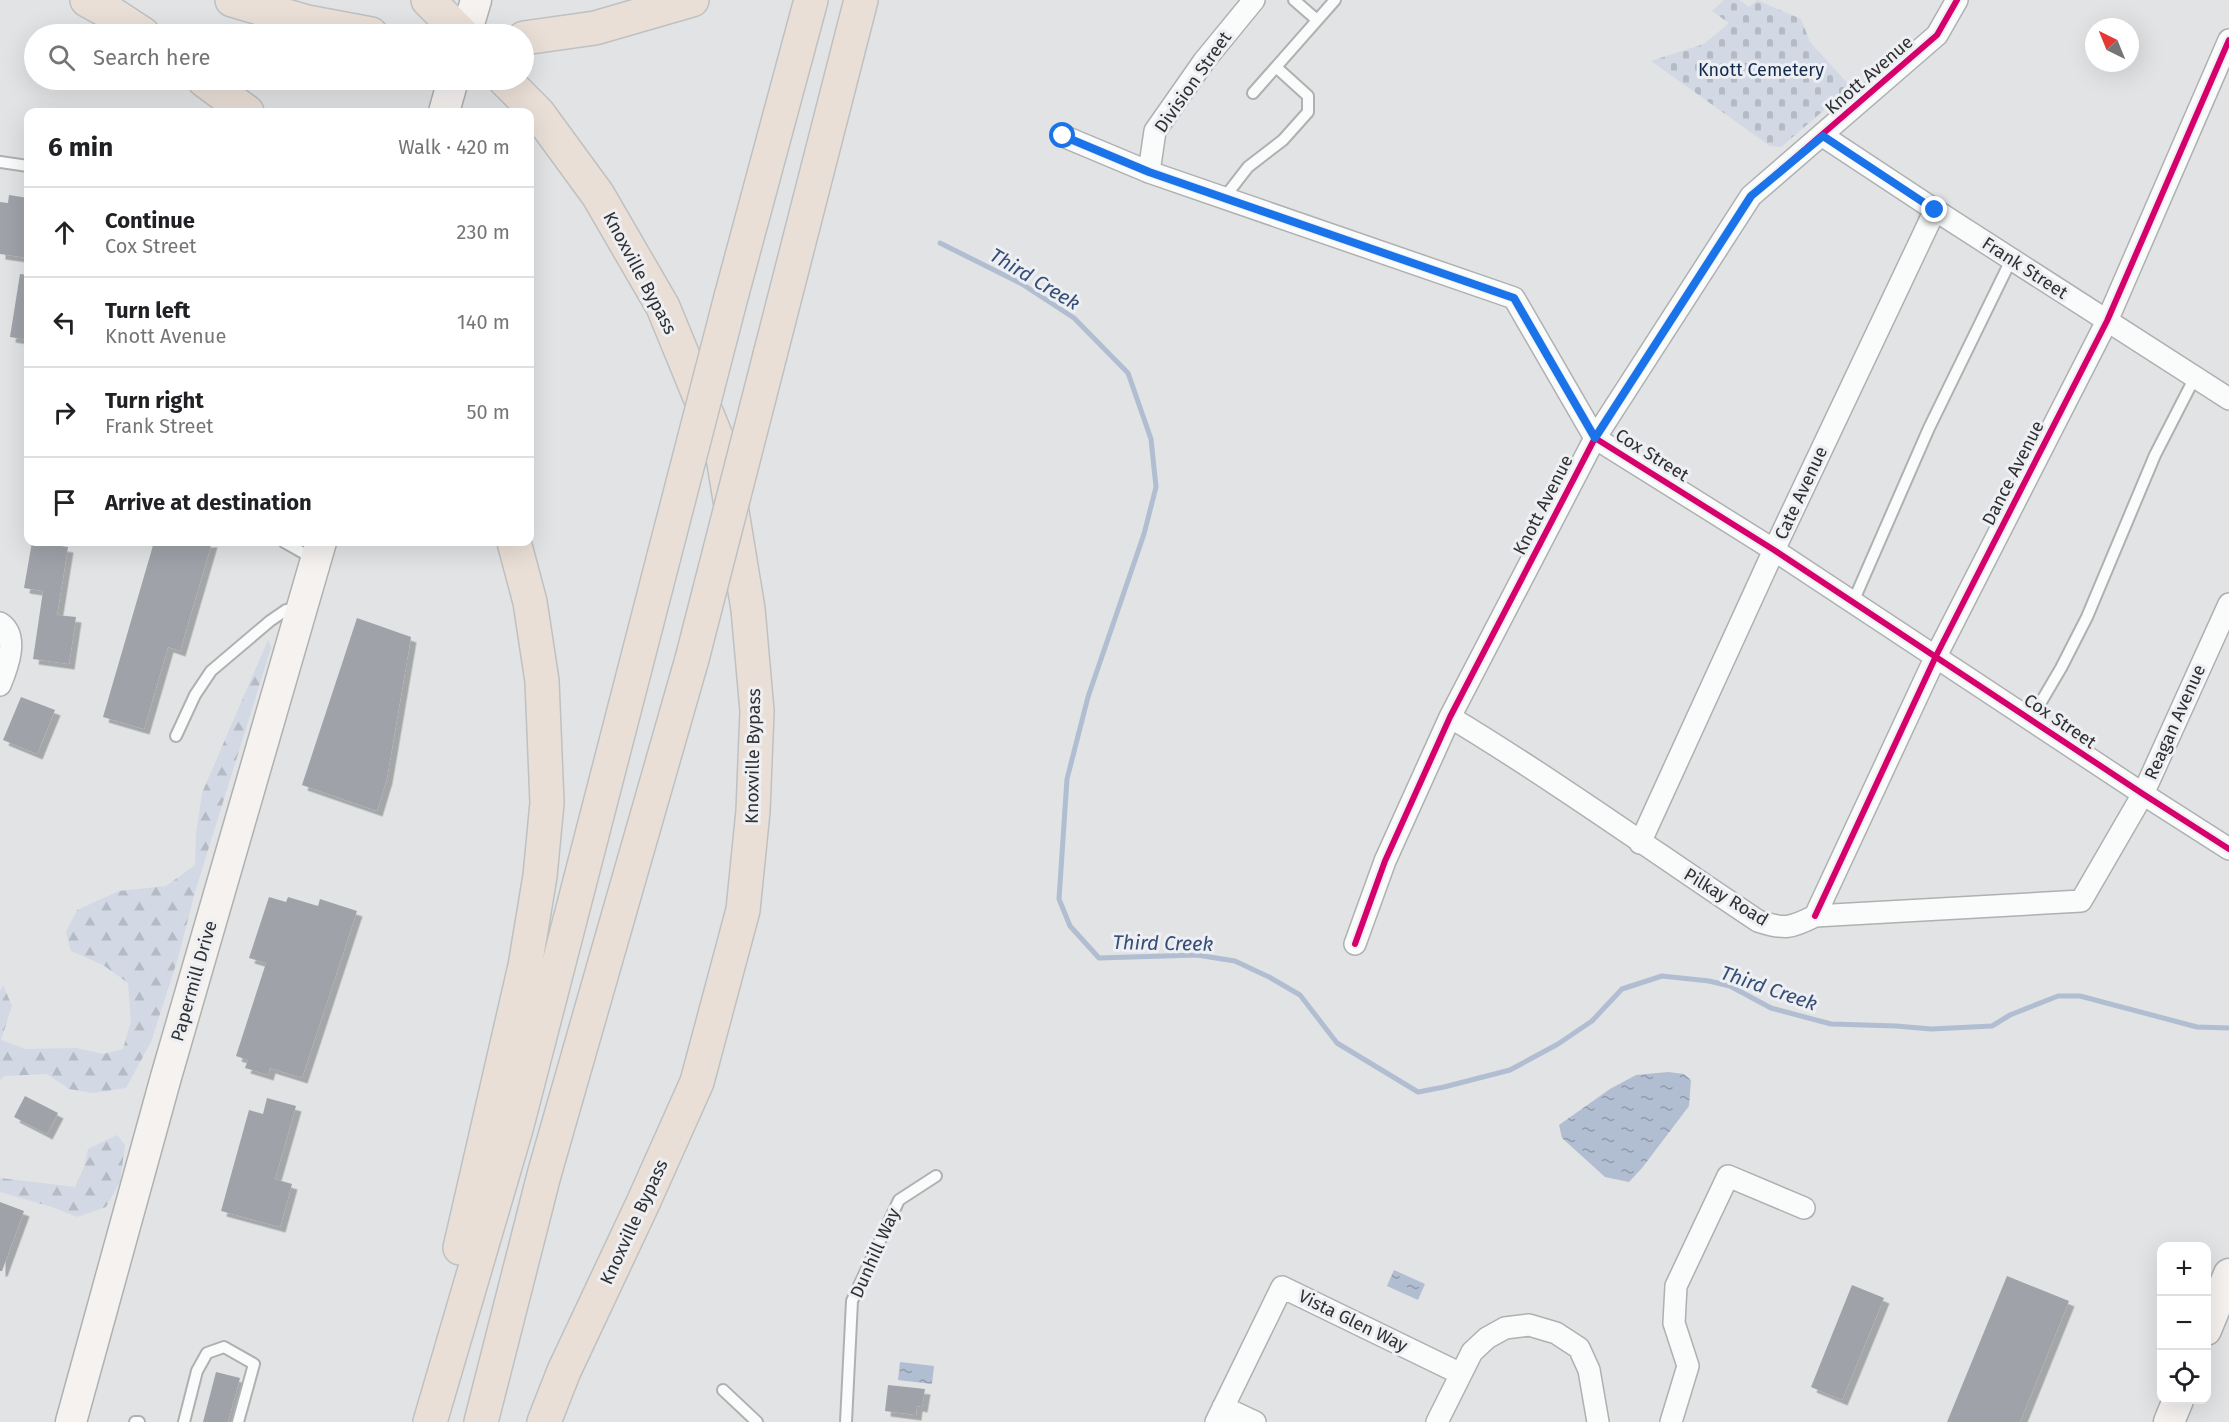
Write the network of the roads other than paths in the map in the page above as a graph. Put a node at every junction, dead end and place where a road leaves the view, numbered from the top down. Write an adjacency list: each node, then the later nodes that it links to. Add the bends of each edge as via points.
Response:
1 (87, 0): 13 (highway)
2 (232, 0): 14 (highway)
3 (428, 0): 15 (highway)
4 (476, 0): 16 (main road)
5 (692, 0): 17 (highway, via 595,28)
6 (811, 0): 71 (highway, bridge, via 516,1129)
7 (861, 0): 72 (highway, bridge, via 692,659 544,1175)
8 (1254, 0): 32 (street, Division Street, via 1204,61 1155,131)
9 (1294, 0): 12 (lane)
10 (1335, 0): 12 (lane)
11 (1957, 0): 29 (street, Knott Avenue, via 1937,34)
12 (1317, 20): 19 (lane)
13 (127, 24)
14 (317, 24)
15 (453, 24)
16 (468, 24)
17 (534, 37)
18 (2229, 40): 36 (street, Dance Avenue)
19 (1276, 67): 23 (lane); 33 (lane, via 1308,96 1308,112 1283,140 1248,167)
20 (217, 90): 24 (highway)
21 (450, 90): 25 (main road)
22 (516, 90): 26 (highway, Knoxville Bypass)
23 (1253, 93)
24 (242, 108)
25 (445, 108)
26 (533, 108)
27 (534, 109): 73 (highway, Knoxville Bypass, via 598,195 663,307 722,451 748,609 758,711 743,910 697,1082)
28 (1063, 136): 32 (street, Cox Street)
29 (1823, 136): 34 (street, Frank Street); 39 (street, Knott Avenue, via 1751,196)
30 (0, 162): 31 (lane)
31 (24, 165)
32 (1149, 172): 33 (street, Cox Street)
33 (1224, 198): 39 (street, Cox Street, via 1514,298)
34 (1935, 210): 35 (street, Frank Street); 42 (street, Cate Avenue)
35 (2011, 260): 36 (street, Frank Street); 44 (lane, via 1929,428)
36 (2107, 321): 37 (street, Frank Street); 48 (street, Dance Avenue)
37 (2195, 377): 38 (street, Frank Street); 51 (lane, via 2155,455 2087,617)
38 (2229, 399)
39 (1595, 438): 42 (street, Cox Street); 50 (street, Knott Avenue)
40 (299, 546): 43 (lane)
41 (515, 546): 70 (highway, via 530,602 542,681 547,803 540,876 525,966)
42 (1774, 550): 44 (street, Cox Street); 54 (street, Cate Avenue)
43 (318, 551): 46 (main road, Papermill Drive)
44 (1853, 602): 48 (street, Cox Street)
45 (2229, 604): 53 (street, Reagan Avenue)
46 (302, 606): 52 (lane, via 286,610 270,621 212,671 195,695); 67 (main road, Papermill Drive)
47 (0, 623): 49 (street, via 11,644)
48 (1936, 656): 51 (street, Cox Street); 57 (street, Dance Avenue)
49 (0, 685)
50 (1450, 717): 54 (street, Pilkay Road, via 1529,765); 58 (street, Knott Avenue, via 1385,861)
51 (2031, 719): 53 (street, Cox Street)
52 (176, 736)
53 (2143, 794): 55 (street, Cox Street); 56 (street, Reagan Avenue)
54 (1640, 843): 57 (street, Pilkay Road, via 1758,921 1775,927 1793,927)
55 (2229, 849)
56 (2080, 901): 57 (street, Pilkay Road)
57 (1815, 916)
58 (1355, 944)
59 (936, 1176): 75 (lane, Dunhill Way, via 899,1200 852,1301)
60 (1804, 1208): 79 (street, via 1728,1176 1676,1286 1674,1323 1688,1366)
61 (2229, 1274): 62 (main road)
62 (2211, 1318)
63 (1461, 1374): 66 (street, Vista Glen Way, via 1282,1287); 77 (street); 78 (street, via 1472,1352 1486,1338 1505,1328 1529,1325 1556,1333 1579,1348 1589,1370)
64 (723, 1390): 74 (lane)
65 (2176, 1404): 80 (main road)
66 (1220, 1414): 76 (street)
67 (71, 1422)
68 (184, 1422): 69 (lane, via 197,1371 207,1353 224,1347 254,1364)
69 (238, 1422)
70 (423, 1422)
71 (430, 1422)
72 (481, 1422)
73 (544, 1422)
74 (757, 1422)
75 (846, 1422)
76 (1255, 1422)
77 (1437, 1422)
78 (1598, 1422)
79 (1671, 1422)
80 (2169, 1422)

